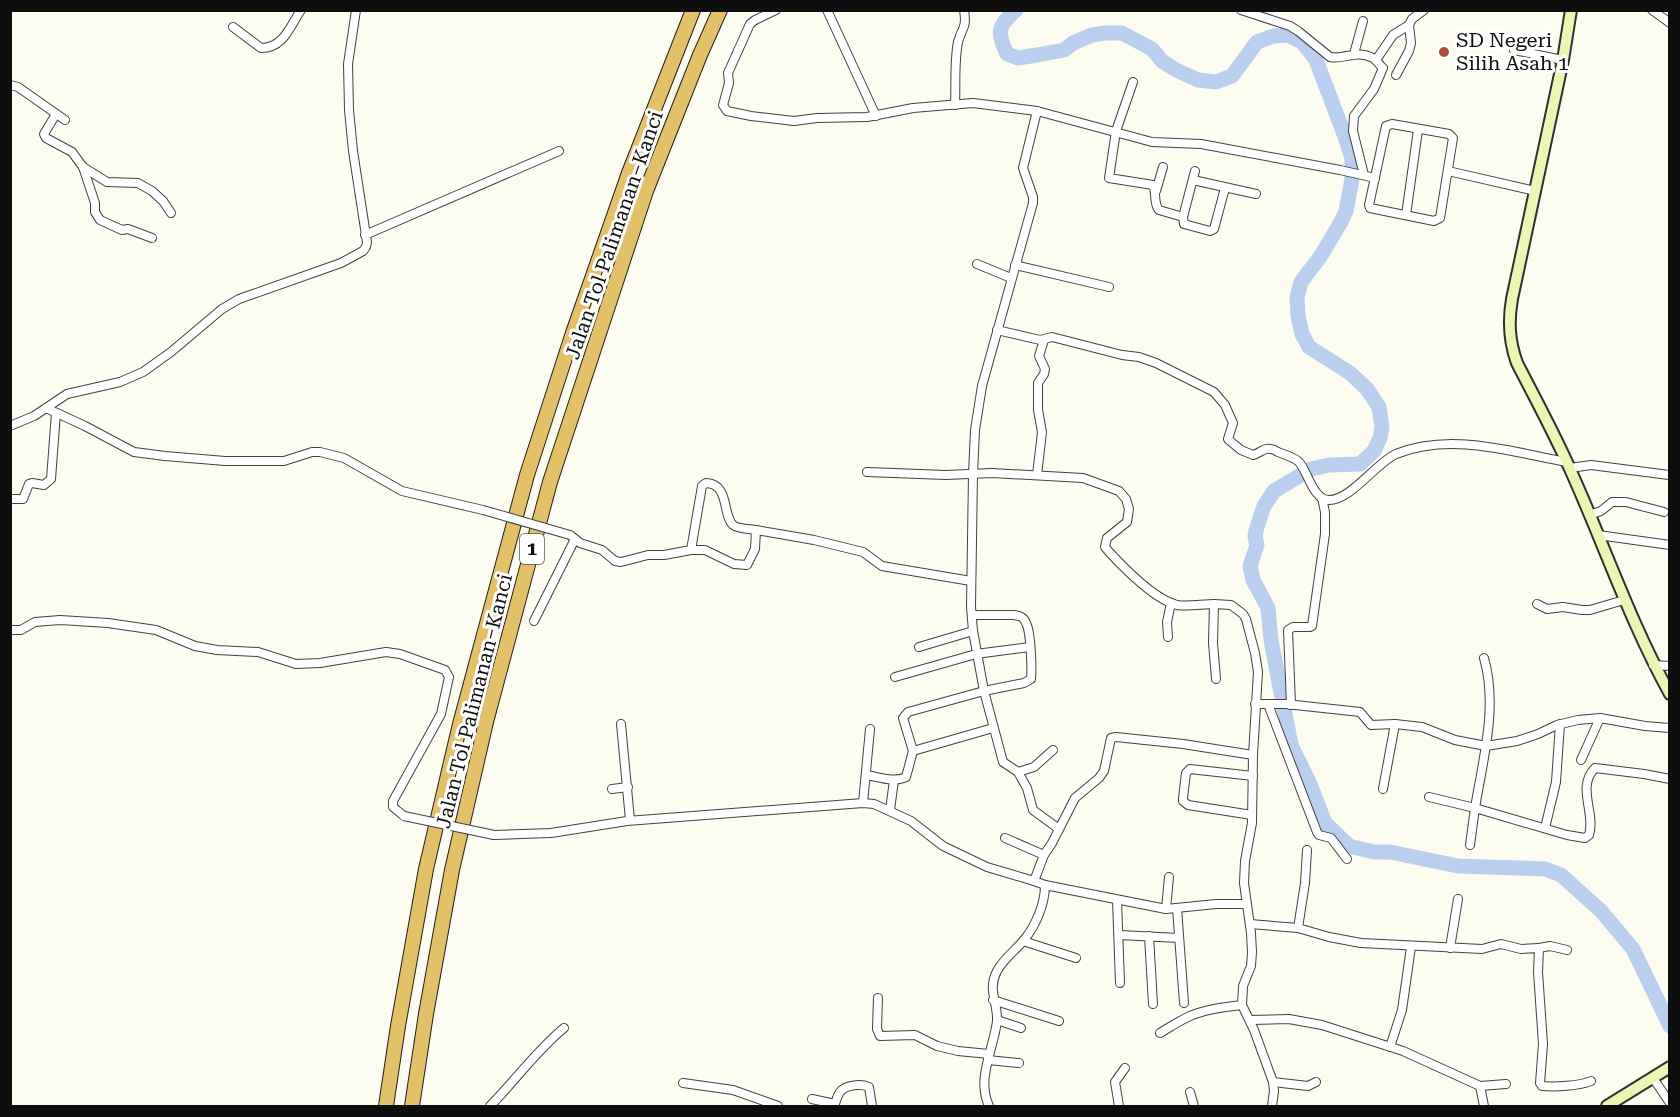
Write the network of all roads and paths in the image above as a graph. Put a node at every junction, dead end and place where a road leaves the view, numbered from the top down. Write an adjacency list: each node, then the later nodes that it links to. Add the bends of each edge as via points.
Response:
1 (301, 10): 15 (street, via 288,35 266,48)
2 (356, 10): 45 (street, via 348,64 349,110)
3 (693, 10): 173 (highway, Jalan Tol Palimanan–Kanci / 1, via 629,173 527,475 460,724 426,869)
4 (720, 10): 174 (highway, Jalan Tol Palimanan–Kanci / 1, via 646,191 550,482 486,722 452,870)
5 (776, 10): 26 (street, via 750,24 728,74 725,109 794,121)
6 (827, 10): 26 (street)
7 (964, 10): 23 (street, via 966,21 958,42)
8 (1241, 10): 17 (street, via 1290,26 1330,57)
9 (1424, 10): 14 (street)
10 (1571, 10): 19 (street)
11 (1652, 10): 13 (street)
12 (1363, 21): 17 (street)
13 (1670, 23)
14 (1409, 24): 18 (street, via 1393,35); 20 (street, via 1409,51)
15 (233, 27)
16 (1514, 50): 19 (street)
17 (1354, 54): 18 (street)
18 (1376, 60): 35 (street, via 1383,70 1354,116)
19 (1563, 60): 39 (street)
20 (1395, 75)
21 (1133, 82): 29 (street)
22 (10, 85): 25 (street)
23 (955, 105): 24 (street, via 973,103); 26 (street)
24 (1037, 111): 29 (street); 48 (street, via 1023,168 1033,203)
25 (56, 114): 27 (street); 31 (street, via 44,134 46,138 72,152)
26 (876, 116)
27 (65, 120)
28 (1419, 130): 34 (street, via 1453,138); 36 (street, via 1386,126); 43 (street)
29 (1116, 131): 35 (street, via 1152,142 1201,144); 40 (street, via 1109,178 1153,185)
30 (559, 151): 45 (street)
31 (83, 166): 42 (street, via 107,182 138,183 152,191); 46 (street, via 100,220)
32 (1163, 166): 40 (street)
33 (1195, 171): 37 (street)
34 (1448, 171): 39 (street); 43 (street, via 1439,219)
35 (1361, 174): 36 (street)
36 (1375, 178): 43 (street, via 1370,207)
37 (1193, 180): 38 (street); 44 (street)
38 (1225, 188): 41 (street); 44 (street, via 1213,230 1185,224)
39 (1535, 191): 56 (street, via 1509,331 1517,363)
40 (1156, 192): 44 (street, via 1159,210)
41 (1256, 194)
42 (171, 213)
43 (1406, 215)
44 (1183, 217)
45 (365, 235): 53 (street, via 363,251 341,263 239,298 143,372 120,382 67,394)
46 (152, 238)
47 (977, 264): 49 (street)
48 (1015, 265): 49 (street); 50 (street)
49 (1011, 278): 51 (street)
50 (1109, 287)
51 (997, 330): 52 (street); 58 (street, via 982,386)
52 (1044, 340): 59 (street, via 1039,356 1045,369 1038,383 1042,432); 62 (street, via 1053,337 1139,357 1214,392 1233,423 1228,439 1253,455 1272,449 1296,459)
53 (46, 408): 54 (street); 55 (street)
54 (56, 413): 61 (street, via 51,479 45,485 29,484 23,499); 67 (street, bridge, via 134,452 225,461 284,461 312,452 327,453 344,458 402,491)
55 (10, 426)
56 (1568, 465): 60 (street); 62 (street, via 1467,444 1428,446 1391,457 1337,498); 64 (street)
57 (867, 472): 58 (street)
58 (973, 474): 59 (street); 70 (street)
59 (1037, 475): 72 (street, via 1083,478 1119,491 1129,509 1127,522 1109,535 1105,547 1146,587)
60 (1669, 476)
61 (10, 498)
62 (1322, 498): 92 (street, via 1325,534 1312,626 1288,630)
63 (1664, 512): 64 (street, via 1611,502 1602,511)
64 (1590, 514): 66 (street)
65 (756, 530): 69 (street, via 747,565 734,564 705,550); 69 (street, via 734,526 717,486 706,483 702,486); 70 (street, via 863,552 882,566)
66 (1598, 536): 68 (street); 71 (street)
67 (572, 537): 69 (street, via 621,562); 76 (street)
68 (1670, 545)
69 (691, 550)
70 (971, 581): 75 (street)
71 (1624, 600): 74 (street, via 1590,610 1547,609); 84 (street)
72 (1171, 603): 73 (street); 79 (street)
73 (1214, 604): 87 (street); 90 (street, via 1232,605 1246,619 1258,672)
74 (1537, 604)
75 (972, 615): 78 (street); 81 (street, via 1021,616 1028,627)
76 (534, 621)
77 (10, 630): 118 (street, bridge, via 21,630 35,622 108,622 156,630 195,646 258,652 296,664 386,652 400,654 445,670 449,677 441,712 393,801 393,807 404,816 494,835 551,833)
78 (973, 631): 80 (street); 82 (street)
79 (1168, 637)
80 (919, 647)
81 (1030, 648): 82 (street); 88 (street, via 1028,681)
82 (976, 654): 86 (street); 88 (street)
83 (1484, 658): 100 (street, via 1490,687)
84 (1653, 664): 85 (street); 89 (street)
85 (1670, 666)
86 (895, 677)
87 (1216, 679)
88 (984, 691): 97 (street); 102 (street, via 905,714)
89 (1670, 694)
90 (1255, 704): 91 (street); 103 (street)
91 (1269, 704): 92 (street); 125 (street, via 1317,832 1330,838)
92 (1288, 704): 95 (street, via 1360,712 1371,725)
93 (1600, 718): 96 (street); 98 (street); 104 (street)
94 (621, 724): 110 (street)
95 (1395, 724): 100 (street); 112 (street)
96 (1560, 724): 100 (street, via 1517,741); 119 (street, via 1556,782)
97 (993, 728): 102 (street); 105 (street, via 1003,762)
98 (1670, 728)
99 (870, 729): 106 (street)
100 (1485, 746): 115 (street)
101 (1053, 750): 105 (street, via 1034,767)
102 (913, 751): 109 (street, via 906,777)
103 (1253, 755): 107 (street); 120 (street, via 1112,737 1104,771 1075,798)
104 (1581, 759)
105 (1018, 772): 120 (street, via 1033,810)
106 (866, 775): 109 (street); 114 (street)
107 (1253, 776): 117 (street); 117 (street, via 1191,770 1186,773 1183,798 1188,805)
108 (1670, 778): 119 (street, via 1595,768 1586,789 1589,835 1582,838)
109 (894, 780): 116 (street)
110 (627, 787): 111 (street); 118 (street)
111 (612, 789)
112 (1383, 789)
113 (1429, 797): 115 (street)
114 (863, 803): 116 (street); 118 (street)
115 (1475, 807): 119 (street); 122 (street)
116 (890, 810): 127 (street, via 943,846 987,867)
117 (1252, 815): 131 (street, via 1244,873)
118 (630, 820)
119 (1545, 828)
120 (1059, 829): 124 (street)
121 (1005, 838): 124 (street)
122 (1470, 846)
123 (1307, 850): 135 (street)
124 (1044, 855): 127 (street)
125 (1347, 859)
126 (1169, 877): 132 (street)
127 (1034, 880): 128 (street)
128 (1045, 885): 130 (street); 139 (street, via 1039,914)
129 (1458, 899): 141 (street)
130 (1117, 900): 132 (street); 136 (street)
131 (1246, 904): 133 (street); 134 (street)
132 (1166, 909): 133 (street)
133 (1177, 909): 138 (street)
134 (1250, 924): 135 (street); 150 (street, via 1251,962)
135 (1298, 928): 140 (street, via 1361,943)
136 (1119, 935): 137 (street); 145 (street)
137 (1149, 936): 138 (street); 149 (street)
138 (1179, 938): 148 (street)
139 (1023, 941): 144 (street); 147 (street, via 997,972)
140 (1411, 946): 141 (street); 157 (street, via 1400,1021)
141 (1450, 948): 142 (street, via 1482,949 1501,944)
142 (1539, 948): 143 (street); 163 (street, via 1543,1044 1540,1083 1549,1087)
143 (1567, 950)
144 (1076, 958)
145 (1120, 983)
146 (878, 998): 158 (street, via 878,1035 915,1035 937,1046)
147 (993, 1000): 151 (street); 153 (street)
148 (1184, 1003)
149 (1154, 1005)
150 (1242, 1005): 152 (street); 156 (street, via 1189,1016)
151 (997, 1020): 155 (street); 158 (street)
152 (1250, 1020): 157 (street, via 1289,1019 1322,1025); 164 (street)
153 (1059, 1021)
154 (564, 1028): 175 (street)
155 (1021, 1028)
156 (1160, 1032)
157 (1390, 1047): 168 (street)
158 (988, 1057): 159 (street); 178 (street, via 985,1096)
159 (1019, 1063)
160 (1125, 1068): 179 (street, via 1115,1082)
161 (1666, 1069): 162 (street)
162 (1653, 1078): 171 (street); 183 (street)
163 (1591, 1081)
164 (1273, 1082): 165 (street, via 1308,1086); 181 (street)
165 (1316, 1082)
166 (683, 1083): 176 (street, via 733,1090)
167 (1506, 1084): 168 (street)
168 (1480, 1086): 182 (street)
169 (1190, 1092): 180 (street)
170 (813, 1099): 172 (street)
171 (1670, 1103)
172 (834, 1105): 177 (street, via 845,1088 867,1085)
173 (386, 1107)
174 (412, 1107)
175 (490, 1107)
176 (778, 1107)
177 (872, 1107)
178 (989, 1107)
179 (1119, 1107)
180 (1194, 1107)
181 (1272, 1107)
182 (1484, 1107)
183 (1607, 1107)

